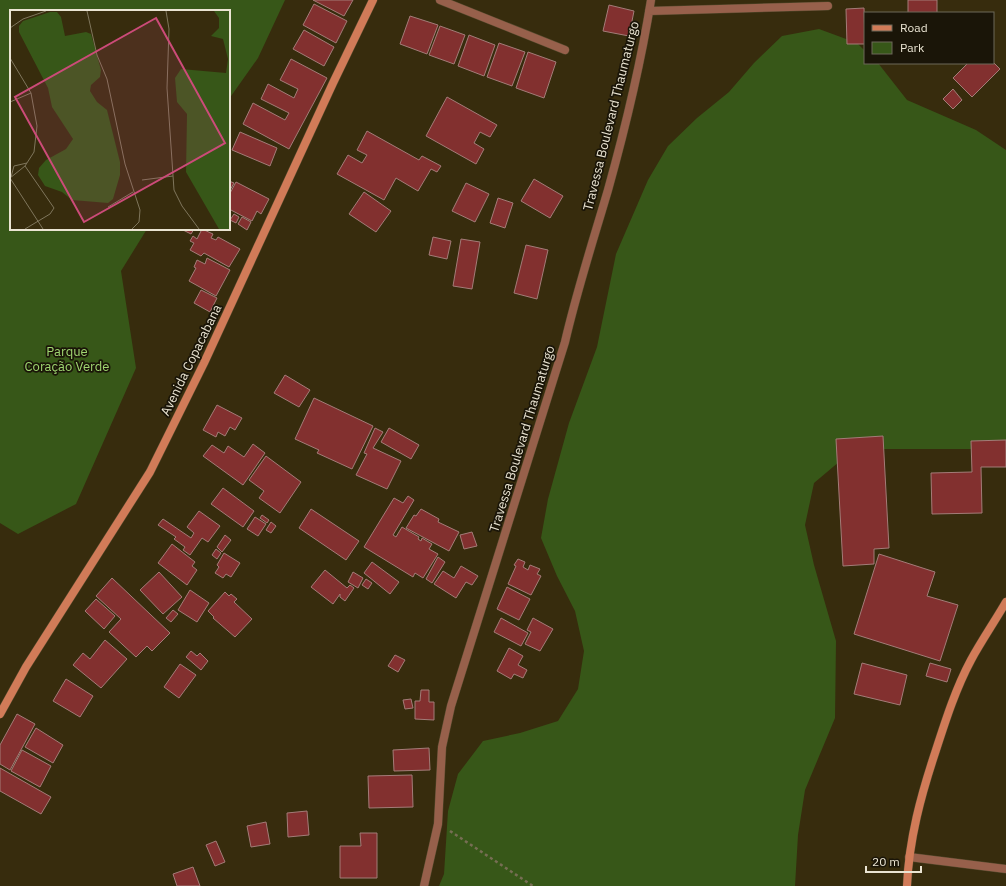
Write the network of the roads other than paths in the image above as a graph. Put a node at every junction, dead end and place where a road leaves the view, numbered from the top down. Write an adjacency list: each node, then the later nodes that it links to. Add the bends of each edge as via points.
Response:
1 (373, 0): 8 (street, Avenida Copacabana, via 204,363 150,472 26,667)
2 (440, 0): 6 (street)
3 (651, 0): 5 (street, Travessa Boulevard Thaumaturgo)
4 (828, 6): 5 (street)
5 (649, 11): 11 (street, Travessa Boulevard Thaumaturgo, via 608,189 581,274 564,342 452,706 442,747 438,824)
6 (565, 50)
7 (1006, 602): 9 (street, via 971,660 947,714 925,784)
8 (0, 714)
9 (909, 857): 10 (street); 12 (street)
10 (1006, 869)
11 (424, 886)
12 (906, 886)

